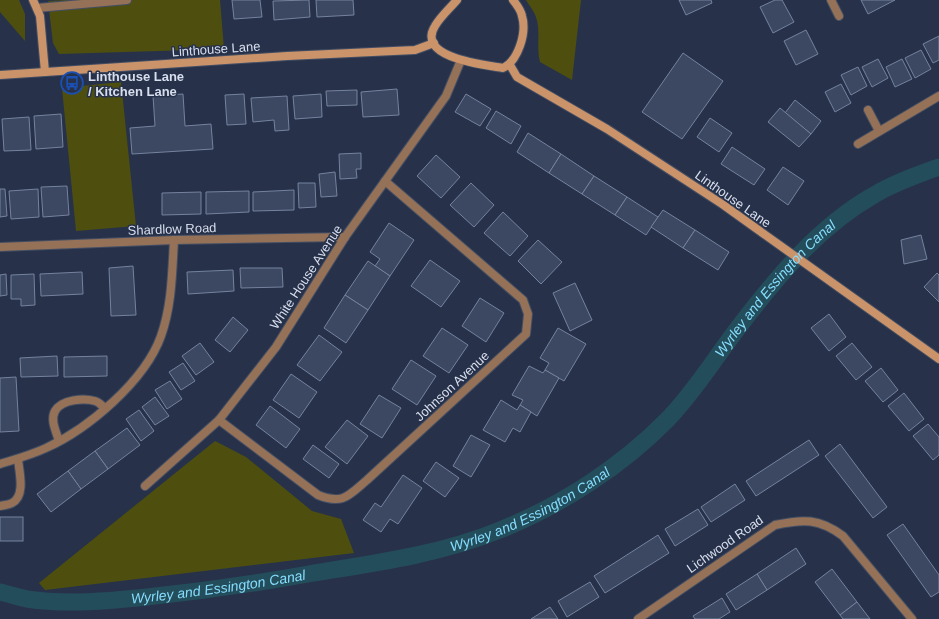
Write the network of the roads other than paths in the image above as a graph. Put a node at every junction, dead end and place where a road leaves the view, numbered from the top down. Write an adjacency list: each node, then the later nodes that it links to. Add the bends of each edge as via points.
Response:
1 (33, 0): 6 (street)
2 (127, 0): 6 (street)
3 (457, 0): 8 (street, via 434,27)
4 (513, 0): 10 (street, via 523,17 523,31 519,48)
5 (831, 0): 7 (street)
6 (37, 8): 11 (street)
7 (839, 16)
8 (434, 43): 9 (street, via 441,51); 11 (street, Linthouse Lane, via 415,50)
9 (460, 60): 10 (street, via 503,68); 17 (street, White House Avenue, via 446,96)
10 (510, 65): 21 (street, Linthouse Lane, via 516,77 613,133 722,204)
11 (45, 72): 12 (street, Linthouse Lane)
12 (0, 75)
13 (939, 96): 15 (street)
14 (868, 110): 15 (street)
15 (879, 131): 16 (street)
16 (858, 144)
17 (385, 181): 18 (street, White House Avenue); 23 (street, Johnson Avenue, via 523,300 528,314 526,334 345,498 331,500 318,495)
18 (346, 237): 19 (street, Shardlow Road); 23 (street, White House Avenue, via 276,347)
19 (174, 240): 20 (street, Shardlow Road); 22 (street, via 169,306 161,337 150,359 133,381)
20 (0, 247)
21 (939, 359)
22 (105, 408): 24 (street); 24 (street, via 96,401 78,400 63,403 55,411 52,422)
23 (219, 420): 27 (street, White House Avenue)
24 (59, 441): 25 (street)
25 (18, 459): 26 (street); 28 (street, via 21,483 19,496 13,503)
26 (0, 464)
27 (146, 486)
28 (0, 506)
29 (638, 619): 30 (street, Lichwood Road, via 775,525 796,520 829,525 843,536)
30 (912, 619)

